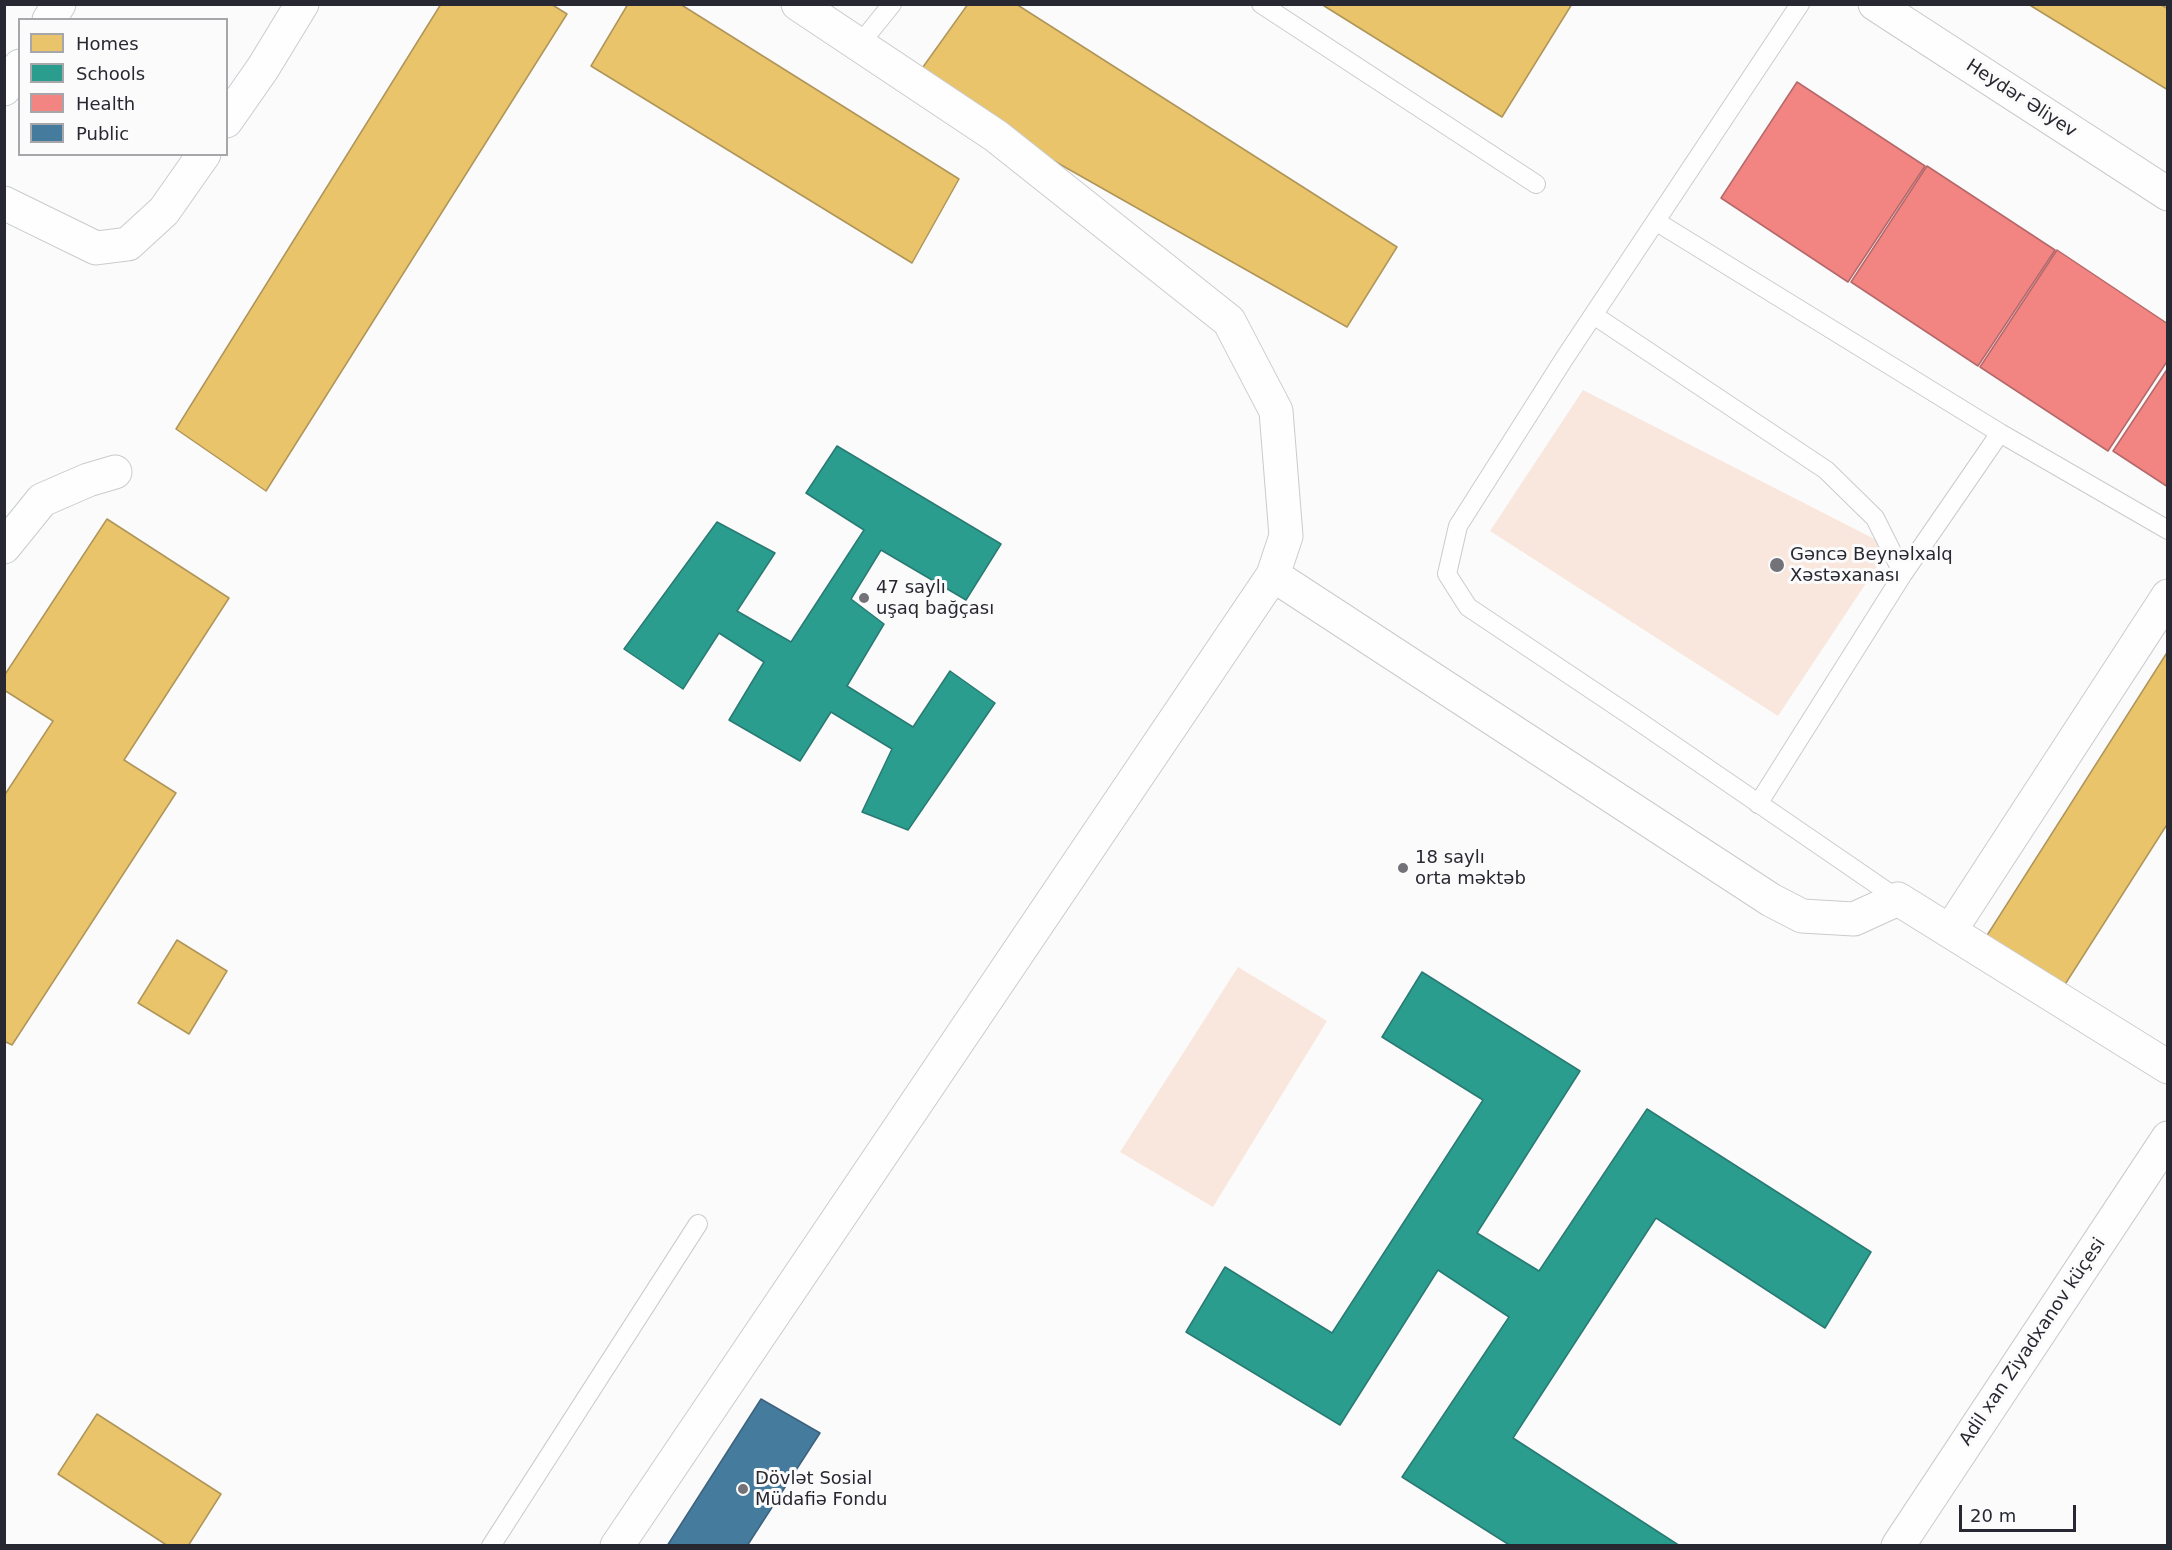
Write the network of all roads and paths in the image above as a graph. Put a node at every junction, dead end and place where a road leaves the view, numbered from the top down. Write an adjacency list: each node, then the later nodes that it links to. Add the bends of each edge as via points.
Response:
1 (302, 4): 10 (street)
2 (798, 4): 7 (street)
3 (892, 4): 7 (lane)
4 (1261, 4): 12 (lane)
5 (1800, 4): 15 (lane)
6 (1875, 4): 13 (street, Heydər Əliyev)
7 (859, 45): 22 (street, via 996,136 1229,321 1276,411 1286,536)
8 (18, 69): 9 (street)
9 (4, 89)
10 (228, 118)
11 (203, 156): 14 (street, via 164,211 128,244 96,248)
12 (1536, 184)
13 (2168, 194)
14 (4, 203)
15 (1658, 222): 16 (lane); 17 (lane)
16 (1595, 316): 21 (lane, via 1826,470 1875,518); 24 (lane, via 1458,526 1447,574 1467,607)
17 (2000, 433): 19 (lane); 21 (lane)
18 (115, 472): 20 (street, via 42,500)
19 (2168, 530)
20 (4, 547)
21 (1903, 574): 24 (lane)
22 (1273, 575): 25 (street, via 1771,900 1802,916 1854,919); 31 (street)
23 (2168, 596): 26 (street)
24 (1758, 804): 25 (lane)
25 (1898, 899): 26 (street)
26 (1950, 931): 27 (street)
27 (2168, 1067)
28 (2168, 1138): 32 (street, Adil xan Ziyadxanov küçesi)
29 (698, 1224): 30 (lane)
30 (491, 1545)
31 (617, 1545)
32 (1898, 1545)

